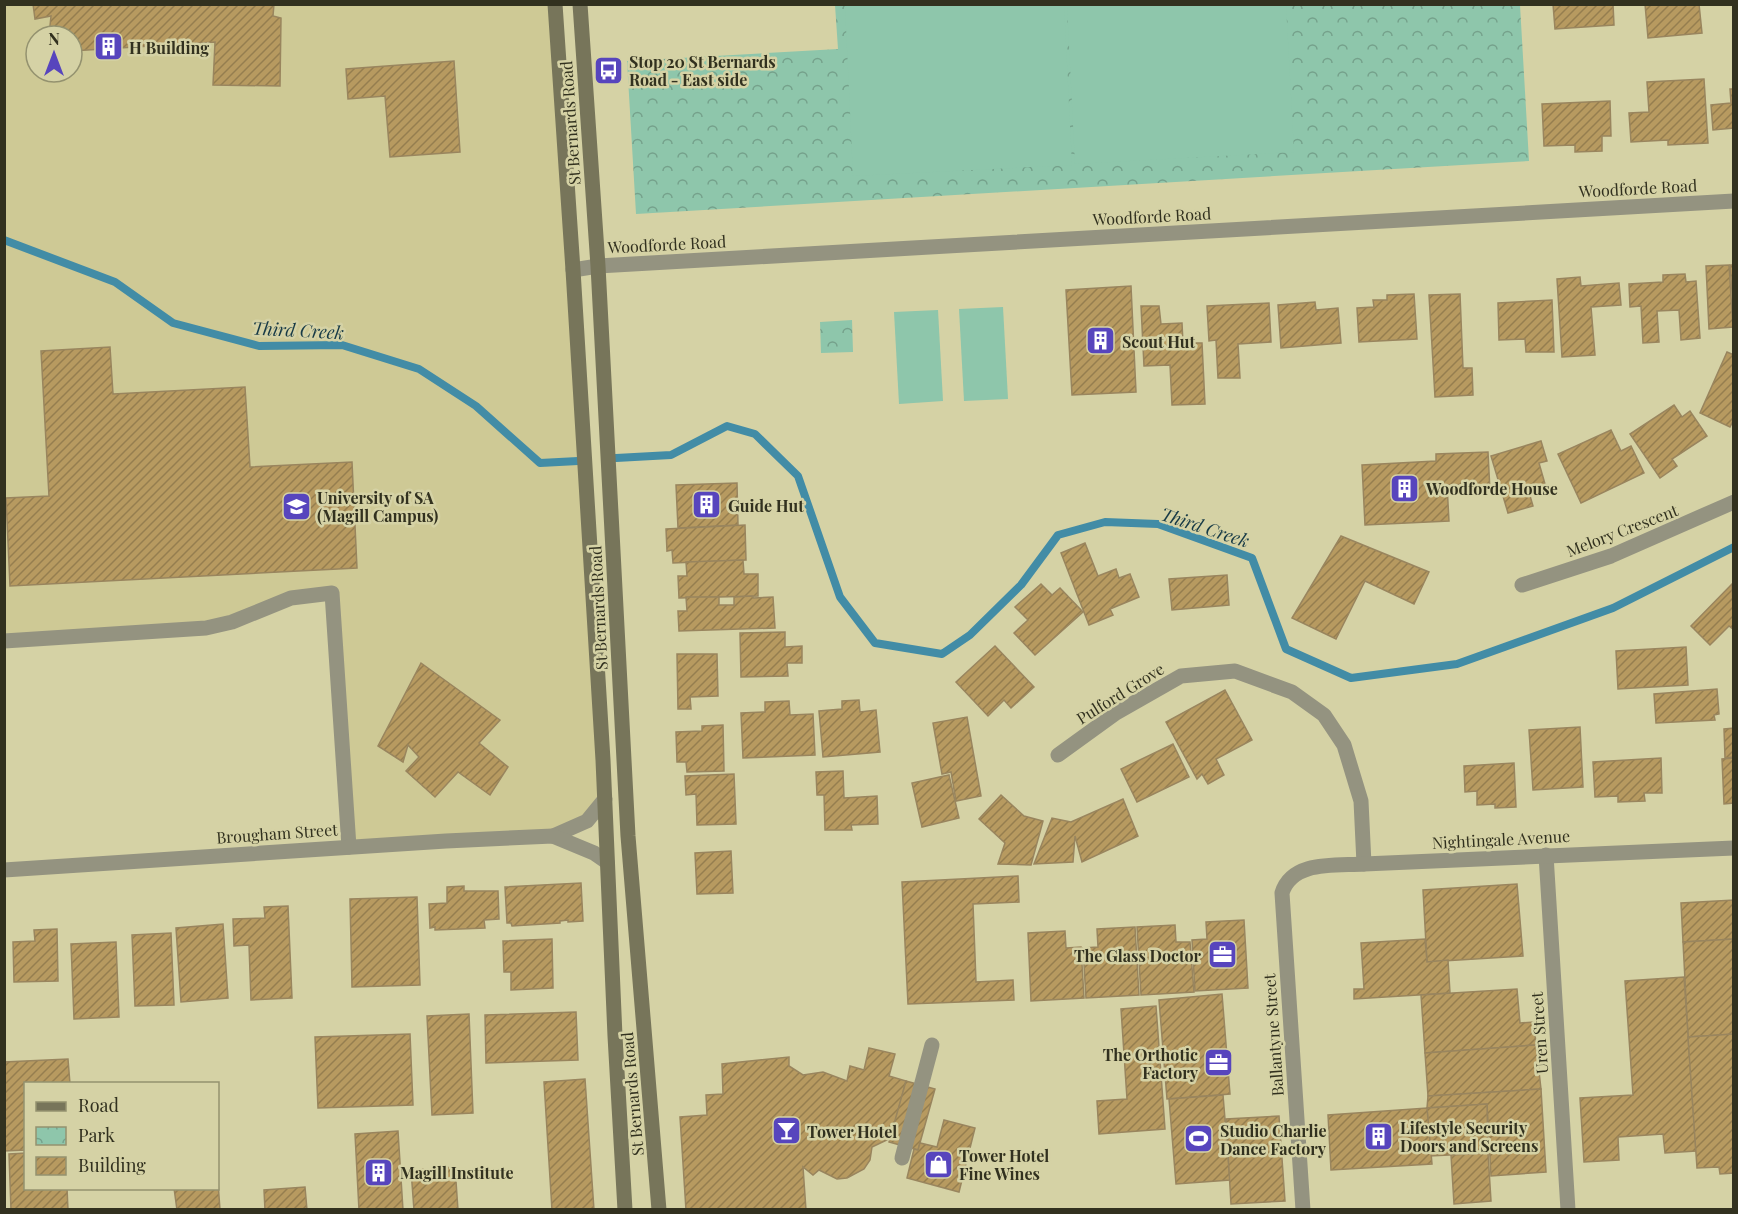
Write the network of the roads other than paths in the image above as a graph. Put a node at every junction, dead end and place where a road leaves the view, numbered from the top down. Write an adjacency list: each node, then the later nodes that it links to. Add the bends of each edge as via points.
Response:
1 (555, 4): 5 (main road, St Bernards Road)
2 (580, 4): 4 (main road, St Bernards Road)
3 (1734, 201): 4 (street, Woodforde Road)
4 (598, 266): 5 (street, Woodforde Road); 22 (main road, St Bernards Road, via 628,836)
5 (573, 270): 10 (main road, St Bernards Road)
6 (1734, 502): 7 (street, Melory Crescent, via 1611,556)
7 (1522, 585)
8 (4, 641): 12 (street, via 206,628 291,598 332,593)
9 (1058, 755): 16 (street, Pulford Grove, via 1116,713 1181,676 1235,671 1293,692 1324,715 1344,745 1361,801)
10 (605, 799): 11 (street, Brougham Street, via 587,821); 15 (main road, St Bernards Road)
11 (553, 836): 12 (street, Brougham Street); 15 (street, Brougham Street)
12 (349, 847): 17 (street, Brougham Street)
13 (1734, 848): 14 (street, Nightingale Avenue)
14 (1545, 855): 16 (street, Nightingale Avenue); 24 (street, Uren Street)
15 (608, 862): 21 (main road, St Bernards Road)
16 (1364, 864): 18 (street, Nightingale Avenue, via 1310,868 1296,873 1286,882)
17 (4, 870)
18 (1282, 893): 23 (street, Ballantyne Street)
19 (932, 1045): 20 (street)
20 (902, 1158)
21 (625, 1209)
22 (660, 1209)
23 (1303, 1209)
24 (1568, 1209)

